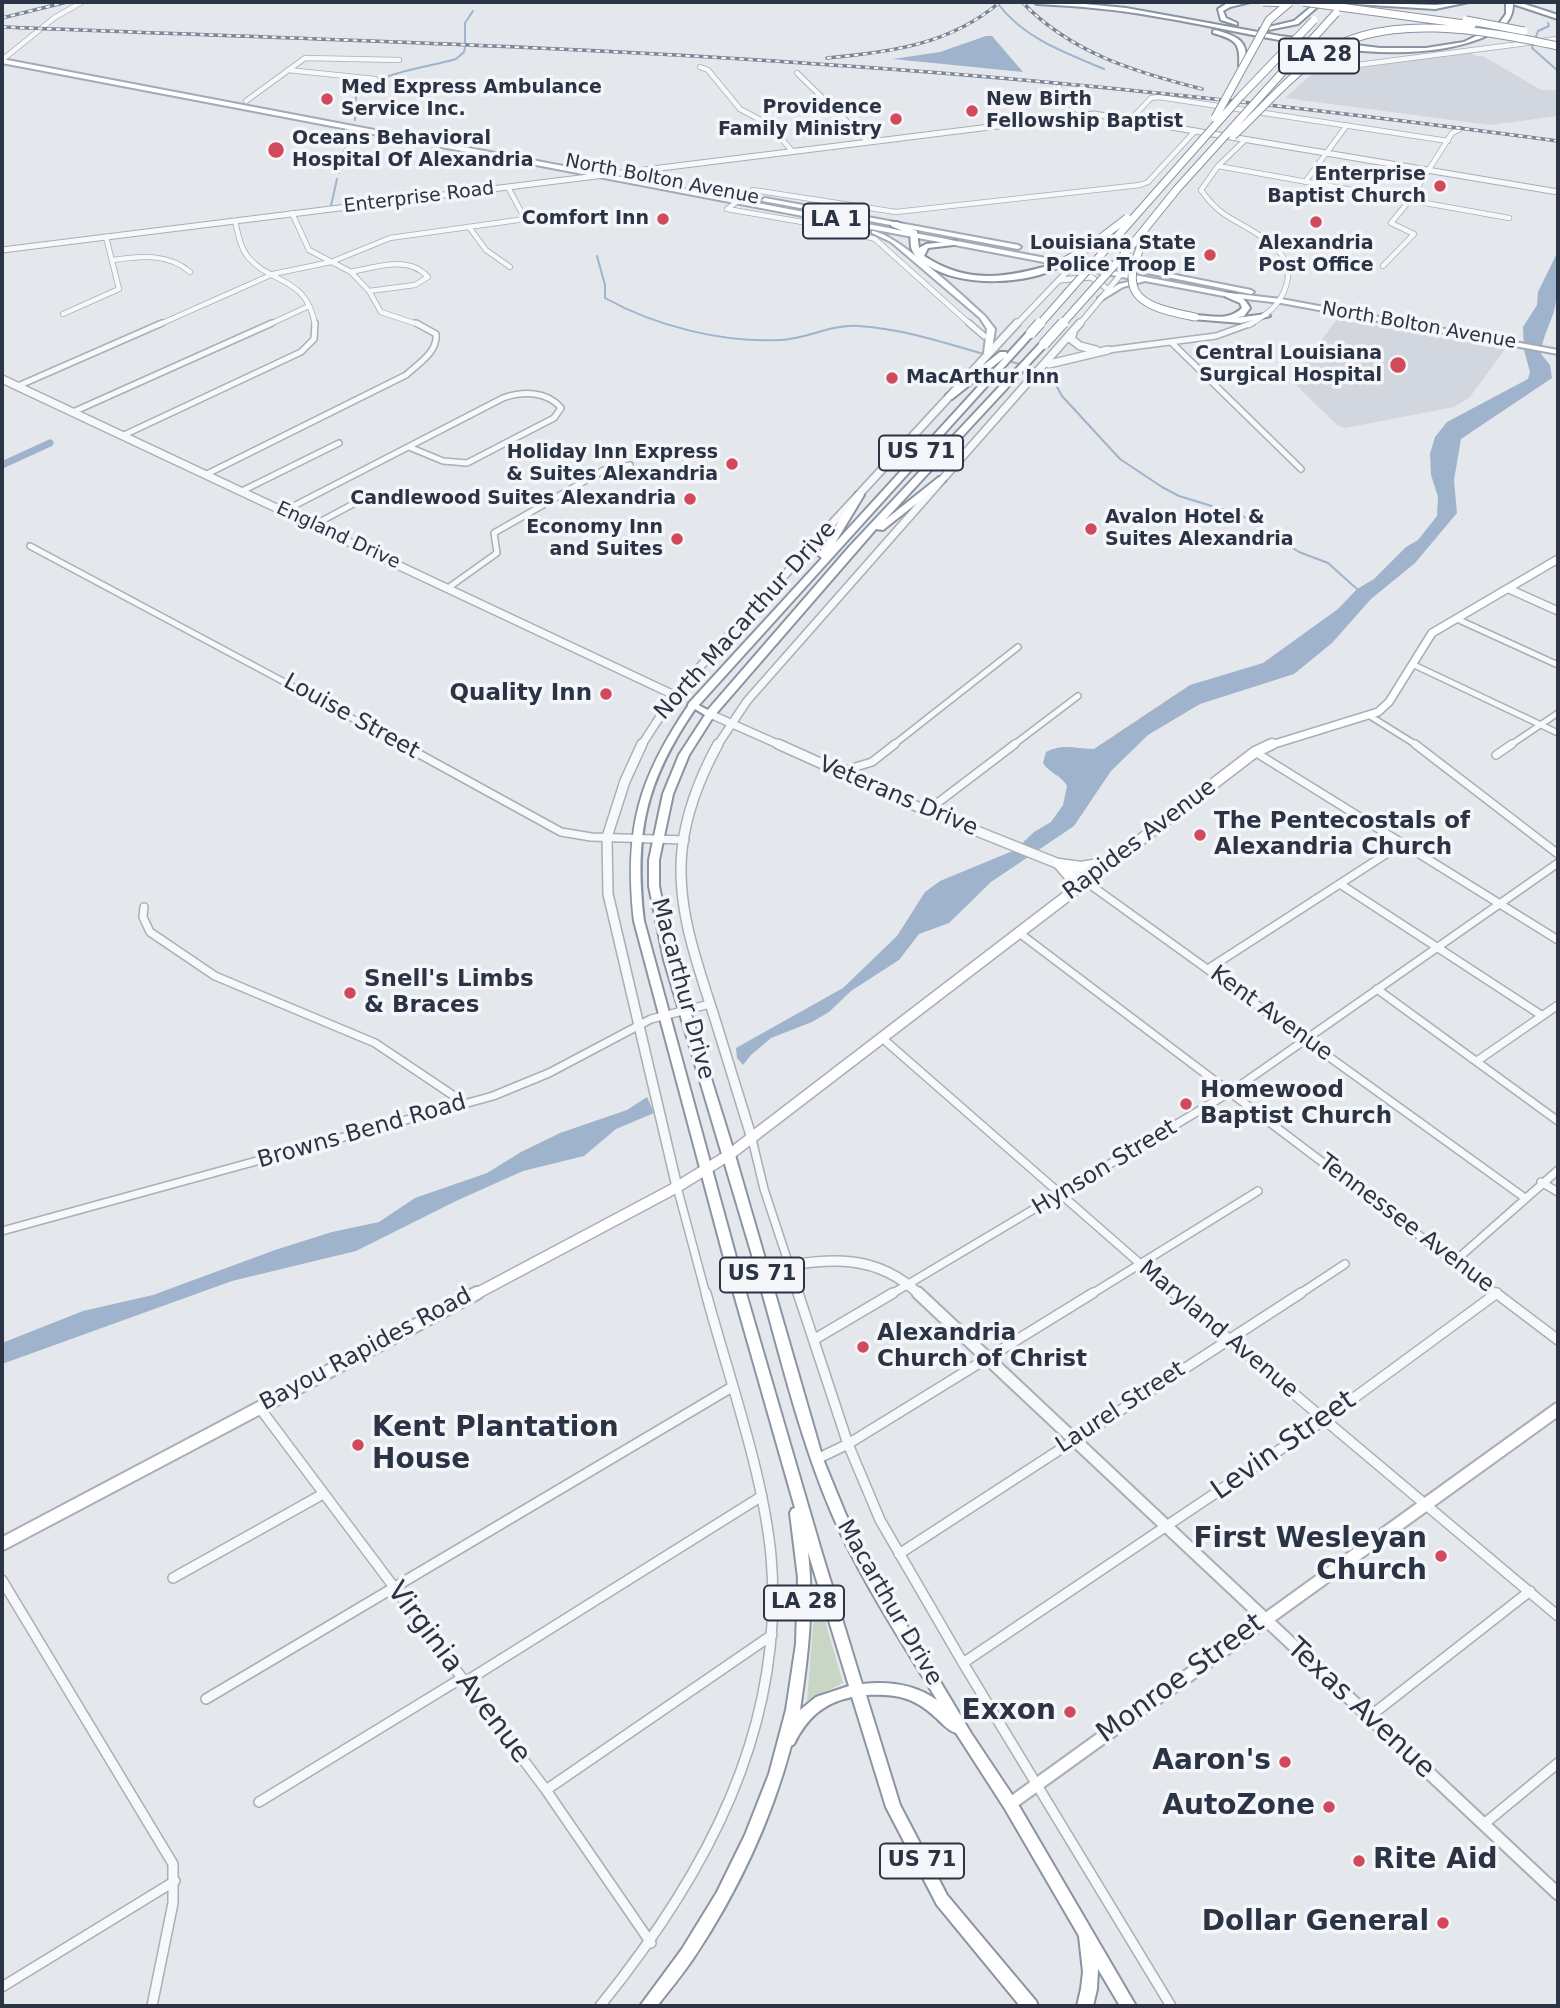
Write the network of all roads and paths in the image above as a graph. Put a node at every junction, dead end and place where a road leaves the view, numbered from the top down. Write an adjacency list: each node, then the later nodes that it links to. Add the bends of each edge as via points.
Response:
1 (82, 2): 17 (street)
2 (1038, 2): 12 (highway, via 1127,10 1344,47 1429,48 1491,32 1508,16); 19 (highway, via 1138,15 1222,33 1244,48)
3 (1247, 2): 7 (highway, via 1223,7 1219,15 1240,26 1274,29 1296,23)
4 (1264, 2): 7 (highway, bridge)
5 (1290, 2): 19 (highway, LA 28, bridge, via 1269,20)
6 (1303, 2): 7 (highway, bridge)
7 (1326, 2): 16 (highway, bridge); 38 (highway, Macarthur Drive / US 71, bridge)
8 (1339, 2): 16 (highway, bridge, via 1428,13)
9 (1346, 2): 14 (highway, Macarthur Drive / US 71)
10 (1354, 2): 11 (highway, via 1450,6); 14 (highway)
11 (1466, 2)
12 (1510, 2): 15 (highway)
13 (1532, 2): 15 (highway)
14 (1336, 13): 44 (highway, Macarthur Drive / US 71, bridge)
15 (1558, 15)
16 (1558, 42): 23 (street); 44 (highway, LA 28, bridge, via 1445,30 1353,38 1319,56)
17 (3, 58): 21 (main road, North Bolton Avenue / LA 1); 25 (main road, North Bolton Avenue / LA 1)
18 (399, 60): 22 (street, via 314,57 301,60)
19 (1242, 66): 38 (highway, LA 28, bridge)
20 (700, 67): 42 (street, via 708,69 744,113 770,125)
21 (80, 70): 25 (main road); 27 (main road, North Bolton Avenue / LA 1)
22 (288, 71): 26 (street); 30 (street)
23 (1311, 71)
24 (797, 73): 41 (street)
25 (72, 74): 29 (main road, North Bolton Avenue / LA 1)
26 (375, 79)
27 (167, 86): 29 (main road); 30 (main road, North Bolton Avenue / LA 1)
28 (1059, 86): 31 (street, via 1056,96)
29 (158, 91): 35 (main road, North Bolton Avenue / LA 1)
30 (246, 101): 33 (main road, North Bolton Avenue / LA 1)
31 (1086, 115): 32 (street, Enterprise Road); 41 (street, Enterprise Road)
32 (1130, 120): 34 (street, via 1154,98); 37 (street, Enterprise Road)
33 (364, 123): 35 (main road); 47 (main road, North Bolton Avenue / LA 1)
34 (1347, 125): 40 (street); 43 (street)
35 (355, 128): 48 (main road, North Bolton Avenue / LA 1)
36 (1460, 129): 40 (street)
37 (1195, 131): 39 (street, Enterprise Road); 52 (street, via 1140,185 905,212 760,190)
38 (1205, 137): 56 (highway, Macarthur Drive / US 71, bridge)
39 (1245, 140): 43 (street, Enterprise Road); 45 (street)
40 (1448, 141): 46 (street)
41 (867, 142): 42 (street, Enterprise Road)
42 (792, 151): 47 (street, Enterprise Road)
43 (1325, 153): 46 (street, Enterprise Road); 49 (street)
44 (1203, 161): 55 (highway, Macarthur Drive / US 71, bridge)
45 (1218, 166): 49 (street); 82 (street, via 1201,186 1202,194 1287,261 1290,281)
46 (1429, 170): 51 (street, Enterprise Road); 54 (street)
47 (622, 172): 48 (street, Enterprise Road); 52 (main road, North Bolton Avenue / LA 1)
48 (599, 174): 50 (street, Enterprise Road); 53 (main road, North Bolton Avenue / LA 1)
49 (1305, 182): 54 (street)
50 (508, 187): 57 (street, Enterprise Road); 62 (street, via 525,219)
51 (1556, 192)
52 (743, 196): 53 (street); 61 (main road, North Bolton Avenue / LA 1)
53 (736, 201): 58 (main road, North Bolton Avenue / LA 1); 88 (street, via 727,209 867,235 882,243)
54 (1409, 201): 59 (street); 71 (street, via 1391,224 1414,234)
55 (1164, 204): 86 (highway, bridge, via 1138,250 1130,282 1144,303); 112 (highway, Macarthur Drive / US 71, bridge, via 1044,344)
56 (1144, 205): 67 (highway, bridge, via 1075,256 1019,277 958,274); 89 (highway, Macarthur Drive / US 71, bridge)
57 (292, 214): 60 (street, Enterprise Road); 70 (street, via 309,250)
58 (800, 214): 63 (main road, North Bolton Avenue / LA 1); 93 (main road, via 893,241 983,317 991,329)
59 (1509, 218)
60 (235, 221): 64 (street, Enterprise Road); 76 (street, via 246,255)
61 (894, 224): 63 (highway); 69 (main road, North Bolton Avenue / LA 1)
62 (469, 227): 70 (street, via 390,238); 72 (street, via 486,250)
63 (915, 236): 65 (main road, North Bolton Avenue / LA 1); 67 (highway)
64 (106, 237): 66 (street, Enterprise Road); 68 (street)
65 (953, 243): 67 (highway, via 926,246); 69 (main road, North Bolton Avenue / LA 1)
66 (2, 250)
67 (920, 257)
68 (113, 260): 74 (street, via 156,256); 84 (street, via 120,284 117,291)
69 (1077, 261): 73 (main road, North Bolton Avenue / LA 1); 77 (street, North Macarthur Drive)
70 (331, 262): 75 (street); 76 (street)
71 (1383, 266)
72 (510, 267)
73 (1125, 270): 78 (main road, North Bolton Avenue); 81 (street); 82 (main road, North Bolton Avenue, via 1244,290)
74 (190, 272)
75 (351, 272): 79 (street); 79 (street, via 408,265 428,277 415,285)
76 (273, 274): 83 (street, via 291,284); 96 (street)
77 (1058, 281): 81 (street, via 1073,276 1097,279 1105,288); 93 (street, North Macarthur Drive)
78 (1159, 281): 80 (main road, North Bolton Avenue); 81 (main road, via 1121,285)
79 (369, 291): 104 (street, via 381,312 436,334 433,350 406,375)
80 (1228, 295): 82 (main road, North Bolton Avenue); 86 (highway, via 1243,302 1245,311 1230,317)
81 (1100, 299): 87 (street)
82 (1281, 301): 85 (street); 92 (main road, North Bolton Avenue)
83 (309, 306): 98 (street); 99 (street, via 316,329 307,348)
84 (62, 314)
85 (1266, 316): 86 (highway, via 1241,321); 90 (street, via 1232,332)
86 (1198, 318)
87 (1073, 333): 91 (street, via 1075,344); 94 (street)
88 (984, 336)
89 (1027, 336): 97 (highway); 114 (highway, Macarthur Drive / US 71)
90 (1171, 342): 91 (street); 103 (street)
91 (1108, 350): 94 (street, via 1059,360)
92 (1558, 352)
93 (988, 353): 97 (street, North Macarthur Drive)
94 (1041, 369): 105 (street)
95 (2, 379): 96 (street, England Drive)
96 (18, 386): 98 (street, England Drive)
97 (949, 397): 108 (street, North Macarthur Drive)
98 (73, 412): 99 (street, England Drive)
99 (124, 435): 104 (street, England Drive)
100 (340, 443): 106 (street)
101 (409, 447): 101 (street, via 443,461 467,463 554,418 561,408 533,393 509,395); 109 (street)
102 (630, 465): 115 (street, via 604,470 494,533 497,553)
103 (1301, 469)
104 (207, 474): 106 (street, England Drive)
105 (942, 479): 112 (highway); 128 (street)
106 (242, 491): 109 (street, England Drive)
107 (372, 494): 110 (street)
108 (859, 495): 114 (highway); 122 (street, North Macarthur Drive)
109 (285, 511): 110 (street, England Drive)
110 (314, 525): 115 (street, England Drive)
111 (30, 546): 135 (street, Louise Street, via 561,832)
112 (852, 549): 126 (highway, Macarthur Drive / US 71)
113 (1558, 559): 116 (main road, Rapides Avenue)
114 (813, 573): 124 (highway, Macarthur Drive / US 71)
115 (448, 588): 122 (street, England Drive)
116 (1509, 589): 117 (street); 118 (main road, Rapides Avenue)
117 (1558, 611)
118 (1457, 619): 120 (main road, Rapides Avenue, via 1432,633); 121 (street)
119 (1018, 647): 133 (street, via 872,762)
120 (1412, 664): 127 (main road, Rapides Avenue, via 1389,702); 129 (street)
121 (1558, 665)
122 (674, 695): 135 (street, North Macarthur Drive, via 641,745)
123 (1078, 696): 134 (street)
124 (693, 705): 126 (main road); 136 (main road, Macarthur Drive / US 71, via 657,763)
125 (1558, 713): 129 (street)
126 (710, 714): 128 (street, Veterans Drive); 137 (main road, Macarthur Drive / US 71, via 675,775)
127 (1370, 716): 131 (main road, Rapides Avenue, via 1281,740); 140 (street, via 1426,751)
128 (731, 723): 133 (street, Veterans Drive); 138 (street, via 704,771)
129 (1541, 725): 130 (street); 132 (street)
130 (1558, 733)
131 (1255, 752): 139 (street); 142 (main road, Rapides Avenue)
132 (1496, 755)
133 (839, 772): 134 (street, Veterans Drive)
134 (927, 811): 141 (street, Veterans Drive)
135 (607, 837): 136 (street, Louise Street); 159 (street, North Macarthur Drive, via 608,894)
136 (635, 838): 137 (street, Louise Street); 157 (main road, Macarthur Drive / US 71, via 639,921)
137 (657, 839): 138 (street, Louise Street); 156 (main road, Macarthur Drive / US 71, via 654,886 658,913)
138 (685, 840): 154 (street, via 681,871 684,903)
139 (1403, 843): 145 (street); 147 (street)
140 (1558, 854)
141 (1056, 862): 142 (main road, via 1081,867); 144 (street, Veterans Drive); 146 (main road, via 1070,877)
142 (1109, 863): 144 (main road, Rapides Avenue)
143 (1558, 863): 147 (street, Hynson Street)
144 (1085, 881): 146 (main road, Rapides Avenue); 152 (street, Kent Avenue)
145 (1340, 884): 151 (street); 152 (street)
146 (1071, 892): 149 (main road, Rapides Avenue)
147 (1500, 904): 150 (street); 151 (street, Hynson Street)
148 (144, 907): 164 (street, via 150,932 215,976 374,1043)
149 (1018, 932): 160 (main road, Rapides Avenue); 163 (street, Tennessee Avenue)
150 (1558, 940)
151 (1438, 946): 153 (street, Hynson Street); 158 (street)
152 (1208, 969): 161 (street, Kent Avenue)
153 (1377, 989): 161 (street, Hynson Street); 162 (street)
154 (710, 1004): 156 (street, Browns Bend Road); 166 (street)
155 (1558, 1005): 158 (street)
156 (684, 1007): 157 (street, Browns Bend Road); 167 (main road, Macarthur Drive / US 71)
157 (664, 1012): 159 (street, Browns Bend Road); 168 (main road, Macarthur Drive / US 71)
158 (1541, 1015): 162 (street)
159 (639, 1023): 164 (street, Browns Bend Road, via 564,1066); 171 (street, North Macarthur Drive)
160 (882, 1038): 166 (main road, Rapides Avenue); 174 (street, Maryland Avenue)
161 (1305, 1039): 163 (street, Hynson Street); 175 (street, Kent Avenue)
162 (1477, 1061): 165 (street)
163 (1232, 1091): 174 (street, Hynson Street); 177 (street, Tennessee Avenue)
164 (466, 1104): 176 (street, Browns Bend Road)
165 (1558, 1121)
166 (752, 1139): 167 (main road, Rapides Avenue); 179 (street, Macarthur Drive)
167 (729, 1155): 168 (main road, Bayou Rapides Road); 181 (main road, Macarthur Drive / US 71)
168 (707, 1169): 171 (main road, Bayou Rapides Road); 182 (main road, Macarthur Drive / US 71)
169 (1558, 1170): 170 (street)
170 (1541, 1182): 173 (street); 175 (street)
171 (677, 1187): 189 (street); 190 (main road, Bayou Rapides Road)
172 (1258, 1191): 178 (street)
173 (1558, 1192)
174 (1060, 1195): 178 (street, Maryland Avenue); 183 (street, Hynson Street)
175 (1525, 1198): 177 (street)
176 (2, 1231)
177 (1455, 1261): 184 (street, Tennessee Avenue)
178 (1140, 1264): 185 (street, Maryland Avenue); 188 (street)
179 (790, 1265): 181 (street, Texas Avenue); 183 (street, Texas Avenue, via 855,1259 879,1265); 186 (street, Macarthur Drive)
180 (1345, 1265): 185 (street, Laurel Street)
181 (761, 1269): 182 (main road); 196 (main road, Macarthur Drive / US 71)
182 (734, 1273): 195 (main road, Macarthur Drive / US 71)
183 (908, 1283): 186 (street, Hynson Street); 188 (street, Texas Avenue)
184 (1497, 1293): 187 (street, Tennessee Avenue); 192 (street, Levin Street)
185 (1230, 1338): 192 (street, Maryland Avenue); 193 (street, Laurel Street)
186 (815, 1339): 194 (street, Macarthur Drive)
187 (1558, 1340)
188 (987, 1360): 193 (street, Texas Avenue); 194 (street)
189 (732, 1387): 198 (street); 205 (street)
190 (258, 1407): 197 (street, Virginia Avenue); 201 (main road, Bayou Rapides Road)
191 (1558, 1409): 199 (main road, Monroe Street)
192 (1324, 1420): 199 (street, Maryland Avenue); 200 (street, Levin Street)
193 (1072, 1440): 200 (street, Texas Avenue); 202 (street, Laurel Street)
194 (848, 1444): 196 (street); 202 (street, Macarthur Drive)
195 (785, 1445): 212 (main road, Macarthur Drive / US 71); 216 (main road, LA 28, via 800,1531 804,1602 796,1696)
196 (817, 1459): 215 (main road, Macarthur Drive / US 71, via 869,1575)
197 (323, 1494): 203 (street); 205 (street, Virginia Avenue)
198 (762, 1496): 209 (street, via 772,1568); 211 (street)
199 (1427, 1506): 206 (street, Maryland Avenue); 208 (main road, Monroe Street)
200 (1165, 1527): 208 (street, Texas Avenue); 210 (street, Levin Street)
201 (2, 1544)
202 (899, 1555): 210 (street, Macarthur Drive)
203 (173, 1578)
204 (2, 1580): 223 (street, via 173,1864)
205 (394, 1587): 211 (street, Virginia Avenue); 213 (street)
206 (1530, 1591): 207 (street, Maryland Avenue); 214 (street)
207 (1558, 1616)
208 (1265, 1620): 214 (street, Texas Avenue); 218 (main road, Monroe Street)
209 (772, 1635): 219 (street); 226 (street, via 761,1701 738,1779 697,1872)
210 (962, 1663): 218 (street, Macarthur Drive)
211 (463, 1680): 219 (street, Virginia Avenue); 220 (street)
212 (857, 1691): 215 (main road, via 892,1688 912,1693 932,1704); 216 (main road, via 813,1706 801,1718); 231 (main road, Macarthur Drive / US 71, via 893,1807 942,1900)
213 (206, 1699)
214 (1369, 1717): 222 (street, Texas Avenue)
215 (966, 1737): 221 (main road, Macarthur Drive / US 71)
216 (779, 1760): 230 (main road, LA 28, via 768,1798 731,1879)
217 (1558, 1763): 222 (street)
218 (1037, 1783): 221 (main road, Monroe Street); 234 (street, Macarthur Drive)
219 (546, 1790): 226 (street, Virginia Avenue)
220 (259, 1802)
221 (1010, 1804): 225 (main road, Macarthur Drive / US 71)
222 (1484, 1824): 224 (street, Texas Avenue)
223 (174, 1881): 227 (street); 228 (street)
224 (1558, 1894)
225 (1083, 1927): 232 (main road, via 1091,1962); 233 (main road, Macarthur Drive / US 71)
226 (651, 1943): 229 (street)
227 (2, 1987)
228 (152, 2006)
229 (600, 2006)
230 (648, 2006)
231 (1030, 2006)
232 (1085, 2006)
233 (1128, 2006)
234 (1171, 2006)

